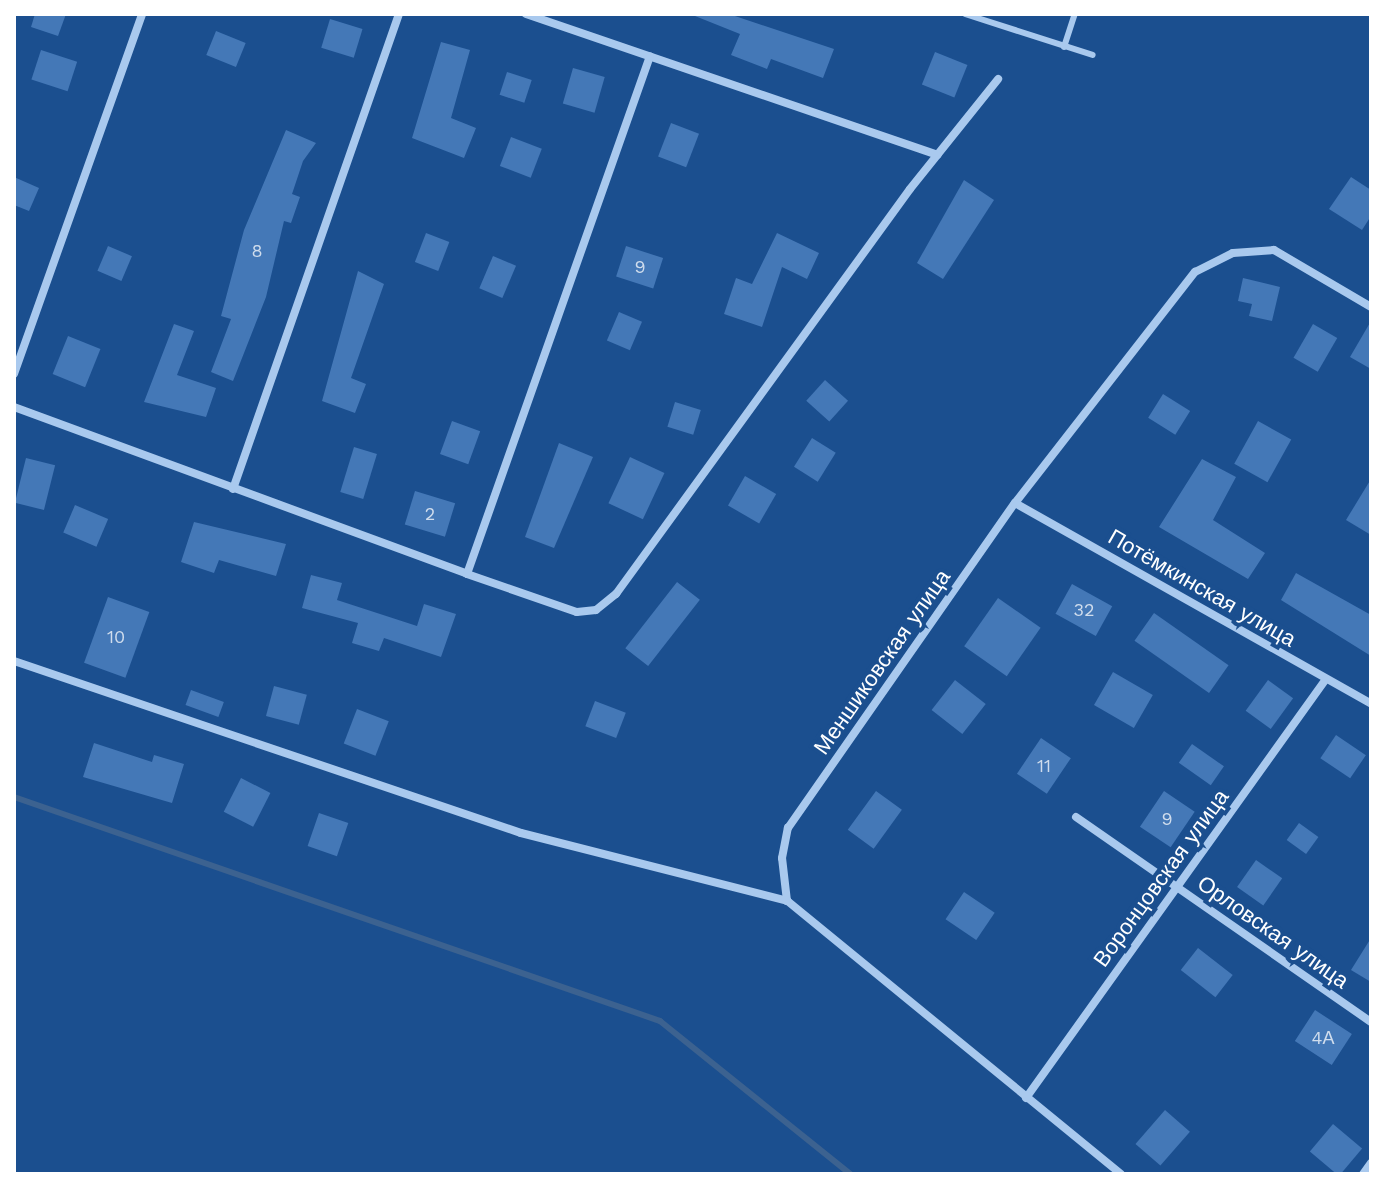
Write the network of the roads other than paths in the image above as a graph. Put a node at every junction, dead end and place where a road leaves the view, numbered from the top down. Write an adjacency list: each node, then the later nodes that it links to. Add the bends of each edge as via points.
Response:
1 (142, 14): 12 (street)
2 (399, 14): 14 (street)
3 (526, 14): 8 (street)
4 (965, 14): 6 (lane)
5 (1075, 14): 6 (lane)
6 (1064, 47): 7 (lane)
7 (1093, 55)
8 (650, 56): 10 (street); 16 (street)
9 (998, 79): 10 (street)
10 (937, 155): 16 (street, via 616,594 596,610 577,612)
11 (1371, 307): 15 (street, Меншиковская улица, via 1274,250 1233,253 1195,272)
12 (14, 374)
13 (14, 407): 14 (street)
14 (233, 489): 16 (street)
15 (1015, 503): 18 (street, Потёмкинская улица); 22 (street, Меншиковская улица, via 788,828 782,858)
16 (467, 574)
17 (14, 661): 22 (street, via 521,833)
18 (1326, 679): 19 (street, Потёмкинская улица); 21 (street, Воронцовская улица)
19 (1371, 704)
20 (1076, 817): 21 (street, Орловская улица)
21 (1176, 887): 23 (street, Орловская улица); 24 (street, Воронцовская улица)
22 (787, 901): 24 (street)
23 (1371, 1022)
24 (1026, 1098): 26 (street)
25 (1371, 1163): 27 (street)
26 (1121, 1174)
27 (1363, 1174)

